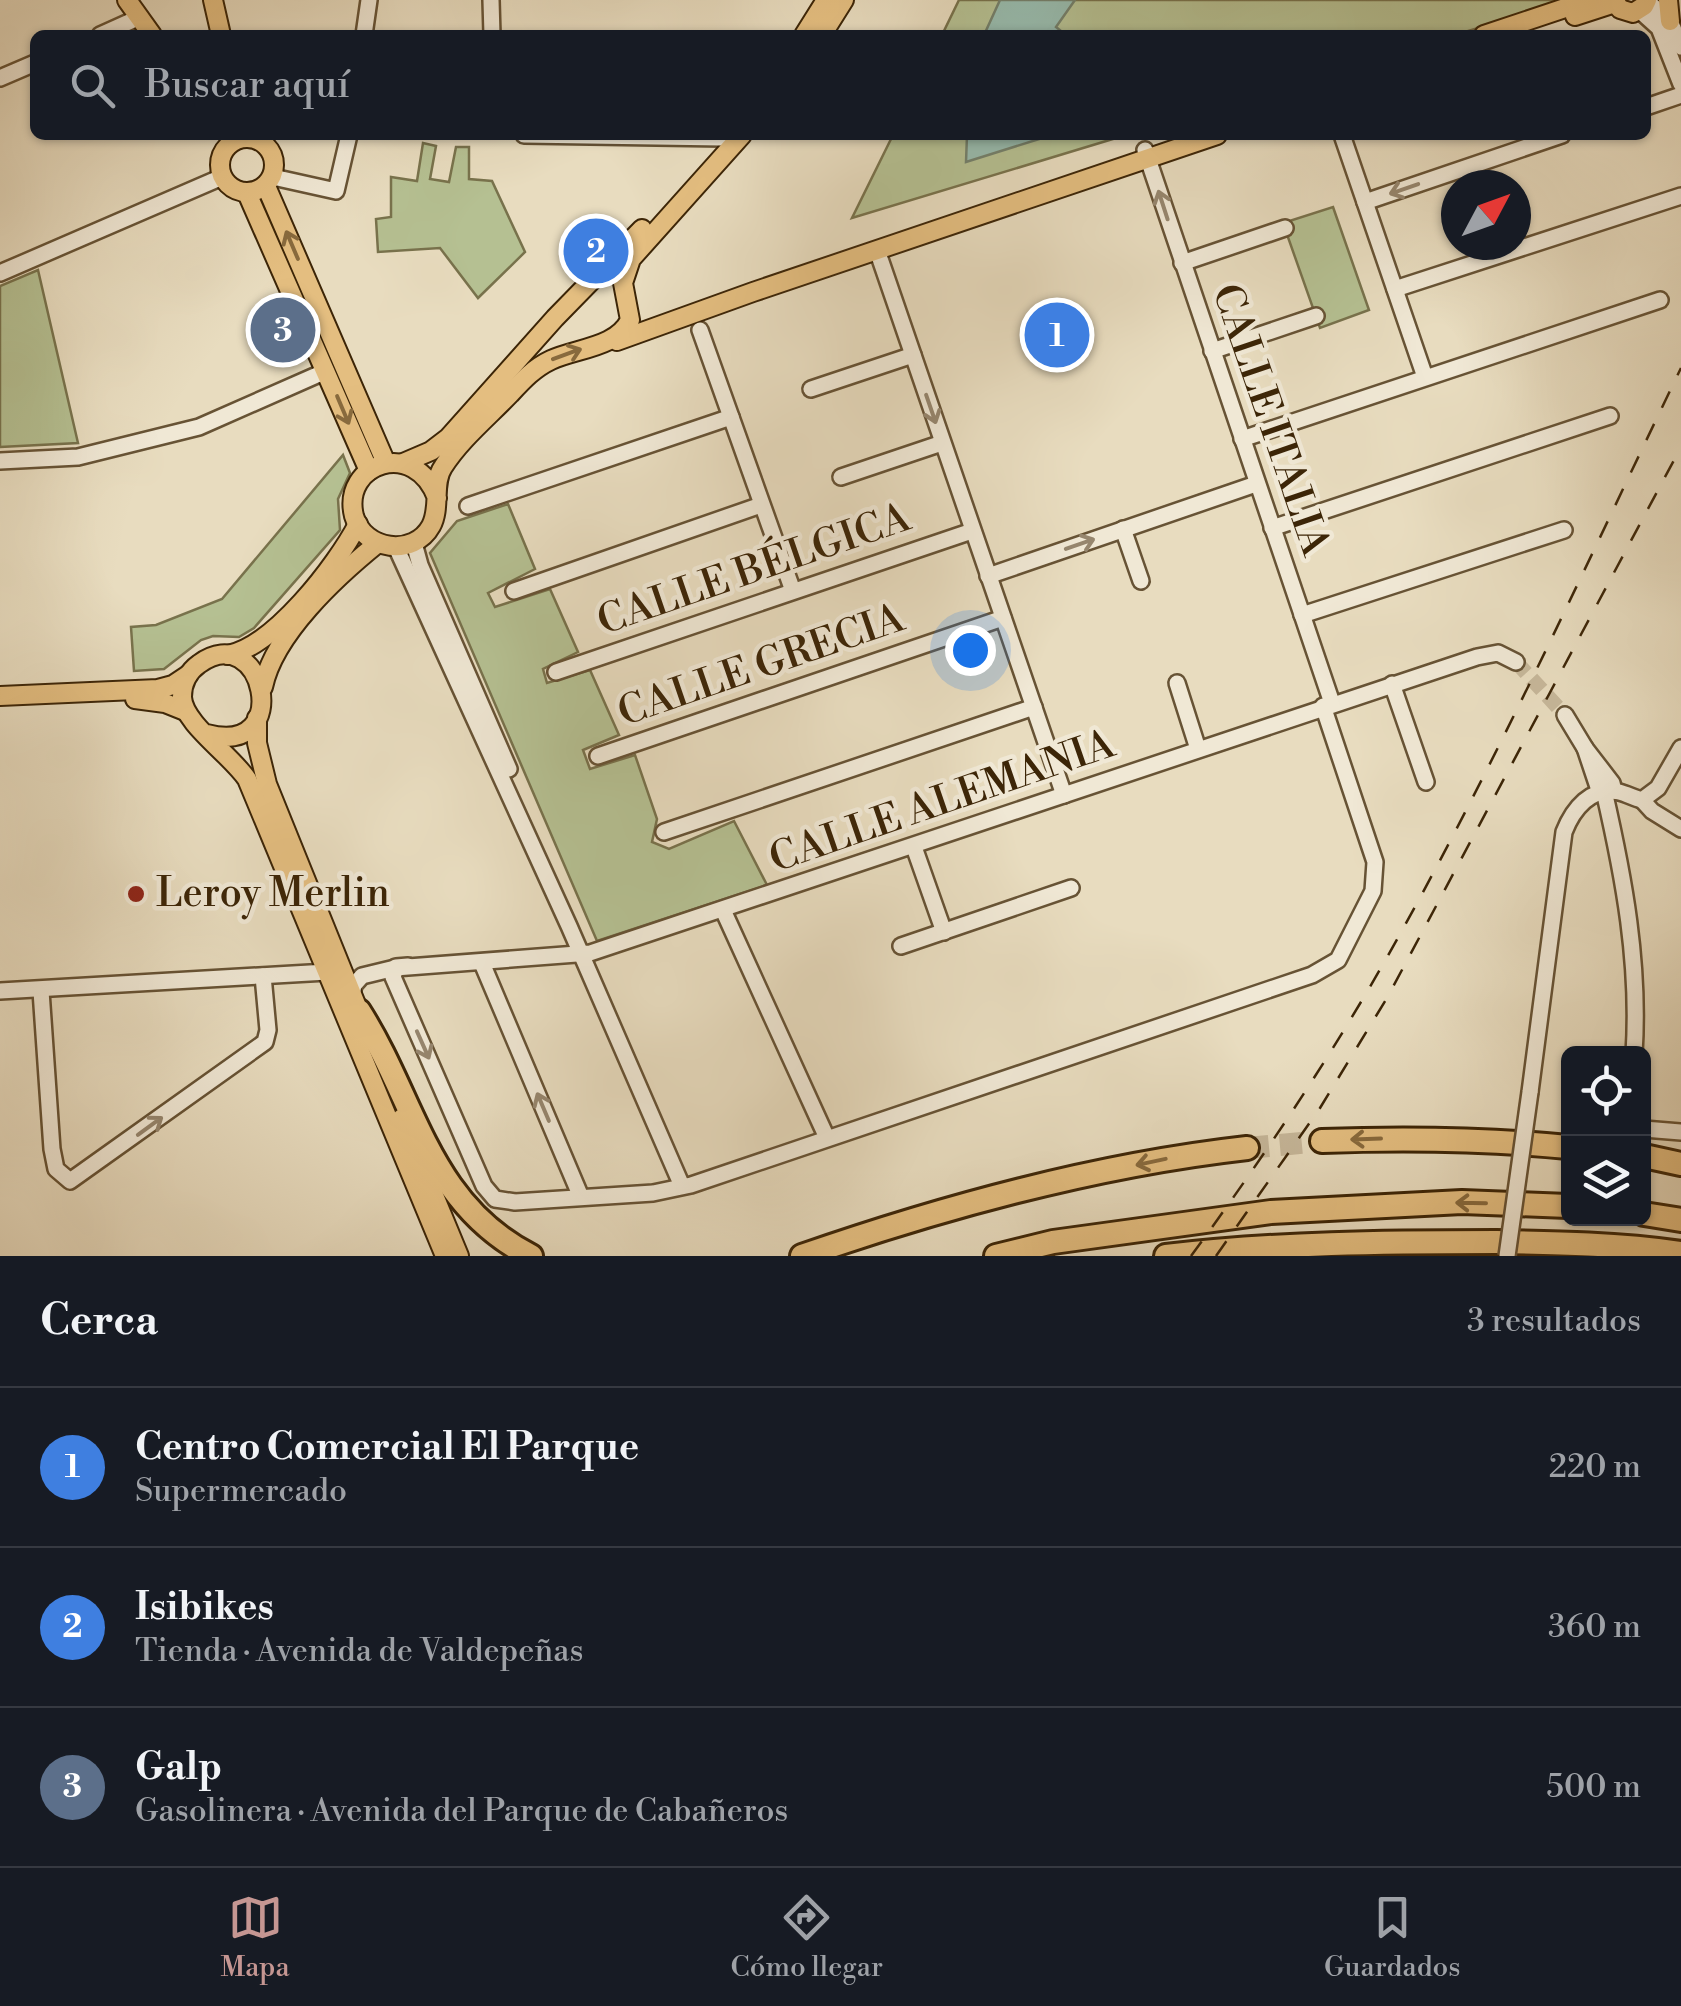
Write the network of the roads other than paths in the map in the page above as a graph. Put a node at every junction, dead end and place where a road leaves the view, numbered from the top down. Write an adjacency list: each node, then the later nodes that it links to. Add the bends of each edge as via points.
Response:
1 (127, 0): 11 (main road)
2 (212, 0): 15 (main road)
3 (369, 0): 16 (street)
4 (491, 0): 17 (street)
5 (826, 0): 18 (main road)
6 (844, 0): 19 (main road)
7 (1589, 0): 20 (main road)
8 (1668, 0): 12 (main road)
9 (1614, 2): 10 (main road, via 1626,12); 21 (main road)
10 (1644, 4): 12 (street); 25 (street)
11 (140, 18): 13 (street); 14 (main road)
12 (1670, 21): 22 (street)
13 (112, 30)
14 (148, 30)
15 (220, 30)
16 (365, 30)
17 (492, 30)
18 (807, 30)
19 (825, 30)
20 (1499, 30)
21 (1533, 30)
22 (1681, 48)
23 (30, 65): 24 (street)
24 (0, 78)
25 (1681, 84)
26 (1681, 94): 27 (street)
27 (1651, 104)
28 (215, 140): 38 (main road)
29 (235, 140): 38 (main road)
30 (258, 140): 41 (main road, via 274,157)
31 (347, 140): 41 (street, via 336,190)
32 (726, 140): 49 (main road)
33 (727, 140): 52 (main road, via 631,259)
34 (1178, 140): 39 (main road)
35 (1198, 140): 39 (main road)
36 (1344, 140): 44 (street)
37 (1547, 140): 44 (street, one-way to 44)
38 (222, 154): 40 (main road)
39 (1146, 154): 46 (main road); 47 (street, CALLE ITALIA, one-way to 39); 52 (main road, via 662,314)
40 (222, 177): 42 (main road); 48 (street)
41 (270, 181): 42 (main road); 66 (main road, one-way to 41)
42 (247, 193): 58 (main road)
43 (1681, 196): 50 (street)
44 (1365, 202): 50 (street)
45 (1285, 228): 47 (street)
46 (877, 250): 55 (main road); 57 (street)
47 (1182, 263): 56 (street, CALLE ITALIA)
48 (0, 273)
49 (584, 289): 52 (main road, via 612,288); 66 (main road, via 448,438)
50 (1395, 289): 59 (street)
51 (1660, 300): 59 (street)
52 (626, 301): 55 (main road, via 630,320 623,333)
53 (1316, 316): 56 (street)
54 (700, 330): 62 (street)
55 (602, 343): 69 (main road, one-way to 55, via 440,470 526,376 550,360)
56 (1212, 351): 63 (street, CALLE ITALIA)
57 (912, 355): 60 (street); 64 (street, one-way to 64)
58 (326, 371): 65 (street, via 198,427 78,457); 66 (main road, one-way to 66)
59 (1425, 378): 63 (street)
60 (811, 389)
61 (1610, 416): 73 (street)
62 (731, 417): 70 (street); 71 (street)
63 (1242, 440): 68 (street, CALLE ITALIA)
64 (942, 443): 67 (street); 75 (street)
65 (0, 461)
66 (386, 466): 69 (main road, via 420,470); 72 (main road, via 355,491)
67 (840, 477)
68 (1256, 484): 73 (street, CALLE ITALIA); 74 (street)
69 (437, 498): 77 (main road, via 429,531)
70 (761, 505): 80 (street); 81 (street)
71 (468, 506)
72 (358, 524): 77 (main road); 84 (main road, via 336,561 270,634)
73 (1272, 528): 82 (street, CALLE ITALIA)
74 (1123, 529): 78 (street, one-way to 74); 79 (street)
75 (972, 530): 78 (street); 81 (street, CALLE BÉLGICA)
76 (1564, 530): 82 (street)
77 (396, 544): 90 (main road, via 342,575 276,649); 112 (street)
78 (988, 576): 83 (street)
79 (1141, 581)
80 (514, 590)
81 (793, 590): 86 (street, CALLE BÉLGICA)
82 (1302, 615): 92 (street, CALLE ITALIA)
83 (1002, 618): 93 (street); 100 (street, CALLE GRECIA)
84 (226, 656): 87 (main road, via 205,660); 90 (main road, via 250,667)
85 (1516, 662): 89 (street, CALLE ALEMANIA, via 1489,654)
86 (556, 672)
87 (188, 674): 91 (main road, via 158,689); 94 (main road)
88 (1177, 683): 99 (street)
89 (1392, 684): 92 (street, CALLE ALEMANIA); 101 (street)
90 (262, 688): 96 (main road)
91 (0, 700): 94 (main road, via 143,698)
92 (1328, 704): 99 (street, CALLE ALEMANIA); 123 (street, CALLE ITALIA, via 1375,862 1373,890 1338,960)
93 (1034, 707): 103 (street); 106 (street)
94 (185, 711): 97 (main road)
95 (1564, 715): 102 (street, via 1612,783)
96 (258, 718): 97 (main road, via 240,734); 119 (main road, via 267,784)
97 (207, 734): 115 (main road, via 247,779)
98 (1681, 748): 104 (street, via 1658,788)
99 (1198, 749): 103 (street, CALLE ALEMANIA)
100 (598, 756)
101 (1426, 782)
102 (1606, 792): 104 (street); 120 (street, via 1634,952); 137 (street, bridge, via 1575,810 1564,832)
103 (1064, 795): 107 (street, CALLE ALEMANIA)
104 (1642, 800): 105 (street)
105 (1681, 829)
106 (664, 832)
107 (914, 847): 109 (street, CALLE ALEMANIA); 110 (street)
108 (1071, 888): 110 (street)
109 (724, 910): 112 (street, CALLE ALEMANIA); 123 (street)
110 (944, 932): 111 (street)
111 (901, 946)
112 (586, 954): 113 (street, CALLE ALEMANIA); 129 (street)
113 (482, 963): 114 (street, CALLE ALEMANIA); 130 (street, one-way to 113)
114 (401, 967): 119 (street, via 362,976 354,985); 130 (street, CALLE ITALIA, one-way to 130, via 393,978 484,1186 495,1199 515,1202)
115 (327, 972): 116 (street); 140 (main road)
116 (263, 976): 117 (street); 117 (street, one-way to 116, via 52,1149 56,1170 70,1181 265,1042)
117 (42, 991): 118 (street)
118 (0, 992)
119 (356, 1003): 141 (main road); 142 (highway, via 448,1183 488,1229)
120 (1634, 1046)
121 (1651, 1130): 122 (street)
122 (1681, 1132)
123 (826, 1138): 129 (street, CALLE ITALIA)
124 (1322, 1140): 125 (highway, one-way to 124, via 1461,1138)
125 (1561, 1147)
126 (1248, 1148): 136 (highway, one-way to 136, via 1123,1168)
127 (1651, 1157): 128 (highway)
128 (1681, 1162)
129 (687, 1185): 130 (street, CALLE ITALIA)
130 (580, 1196)
131 (1561, 1206): 145 (highway, one-way to 145, via 1462,1202 1271,1212)
132 (1651, 1212): 133 (highway)
133 (1681, 1212)
134 (1651, 1214): 135 (highway)
135 (1681, 1220)
136 (879, 1229): 143 (highway); 144 (highway)
137 (1504, 1252): 138 (highway, via 1558,1242); 139 (highway); 146 (highway, via 1433,1240)
138 (1681, 1253)
139 (1561, 1255)
140 (446, 1256)
141 (459, 1256)
142 (531, 1256)
143 (780, 1256)
144 (802, 1256)
145 (996, 1256)
146 (1166, 1256)

